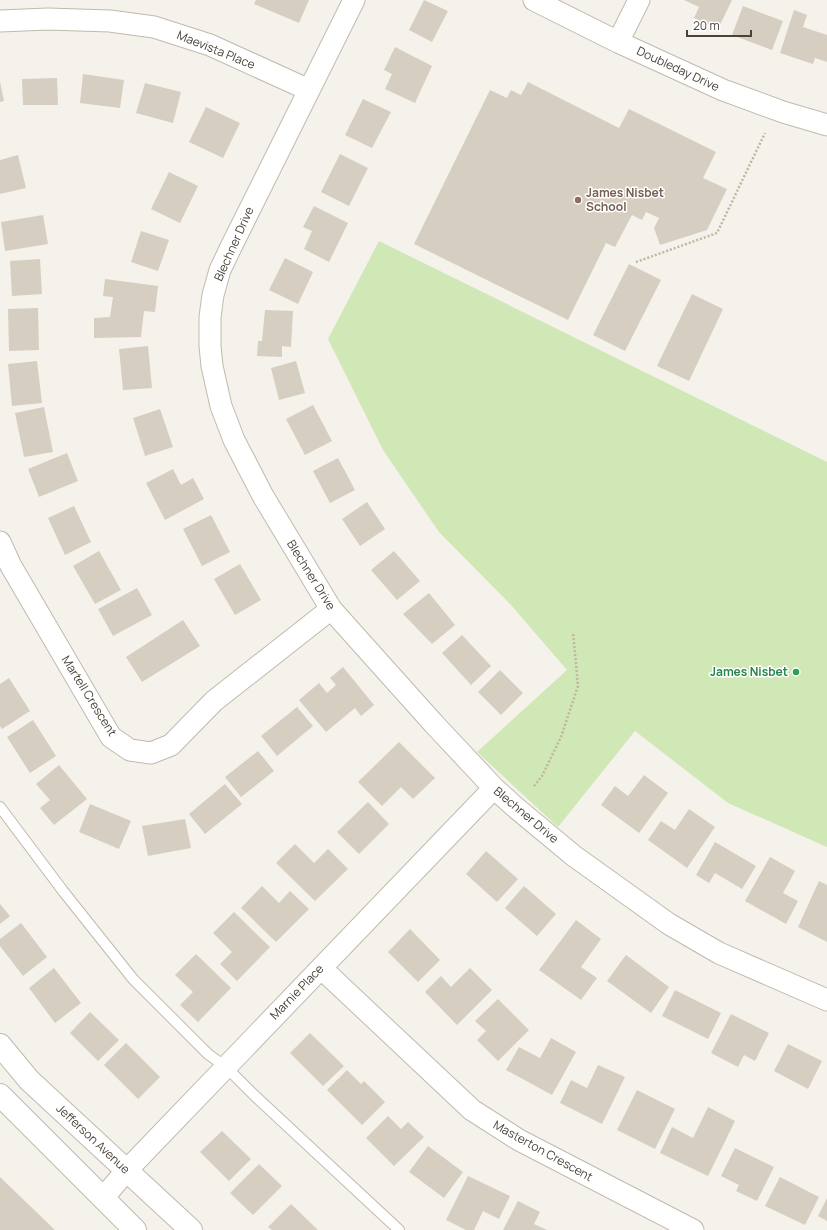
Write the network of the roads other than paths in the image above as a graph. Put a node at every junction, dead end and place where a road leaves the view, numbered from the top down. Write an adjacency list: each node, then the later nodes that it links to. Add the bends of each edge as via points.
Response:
1 (354, 0): 6 (street, Blechner Drive)
2 (534, 0): 5 (street, Doubleday Drive)
3 (639, 0): 5 (street)
4 (0, 21): 6 (street, Maevista Place, via 110,21 154,27 210,45)
5 (618, 42): 7 (street, Doubleday Drive, via 723,90)
6 (309, 90): 9 (street, Blechner Drive, via 220,270 210,317 210,346 221,406 234,440 263,496)
7 (827, 125)
8 (0, 542): 9 (street, Martell Crescent, via 11,566 111,737 130,750 151,753 171,745 214,700)
9 (331, 609): 10 (street, Blechner Drive)
10 (494, 788): 12 (street, Marnie Place); 13 (street, Blechner Drive, via 574,856 669,924 719,953)
11 (0, 806): 15 (lane, via 133,980 208,1054)
12 (321, 968): 15 (street, Marnie Place); 22 (street, Masterton Crescent, via 472,1110 519,1140)
13 (827, 1000)
14 (0, 1045): 17 (street, Jefferson Avenue, via 29,1080)
15 (226, 1067): 17 (street, Marnie Place); 21 (lane)
16 (0, 1096): 18 (street)
17 (126, 1170): 18 (street, Marnie Place); 20 (street, Jefferson Avenue)
18 (103, 1198): 19 (street)
19 (135, 1230)
20 (191, 1230)
21 (399, 1230)
22 (693, 1230)

